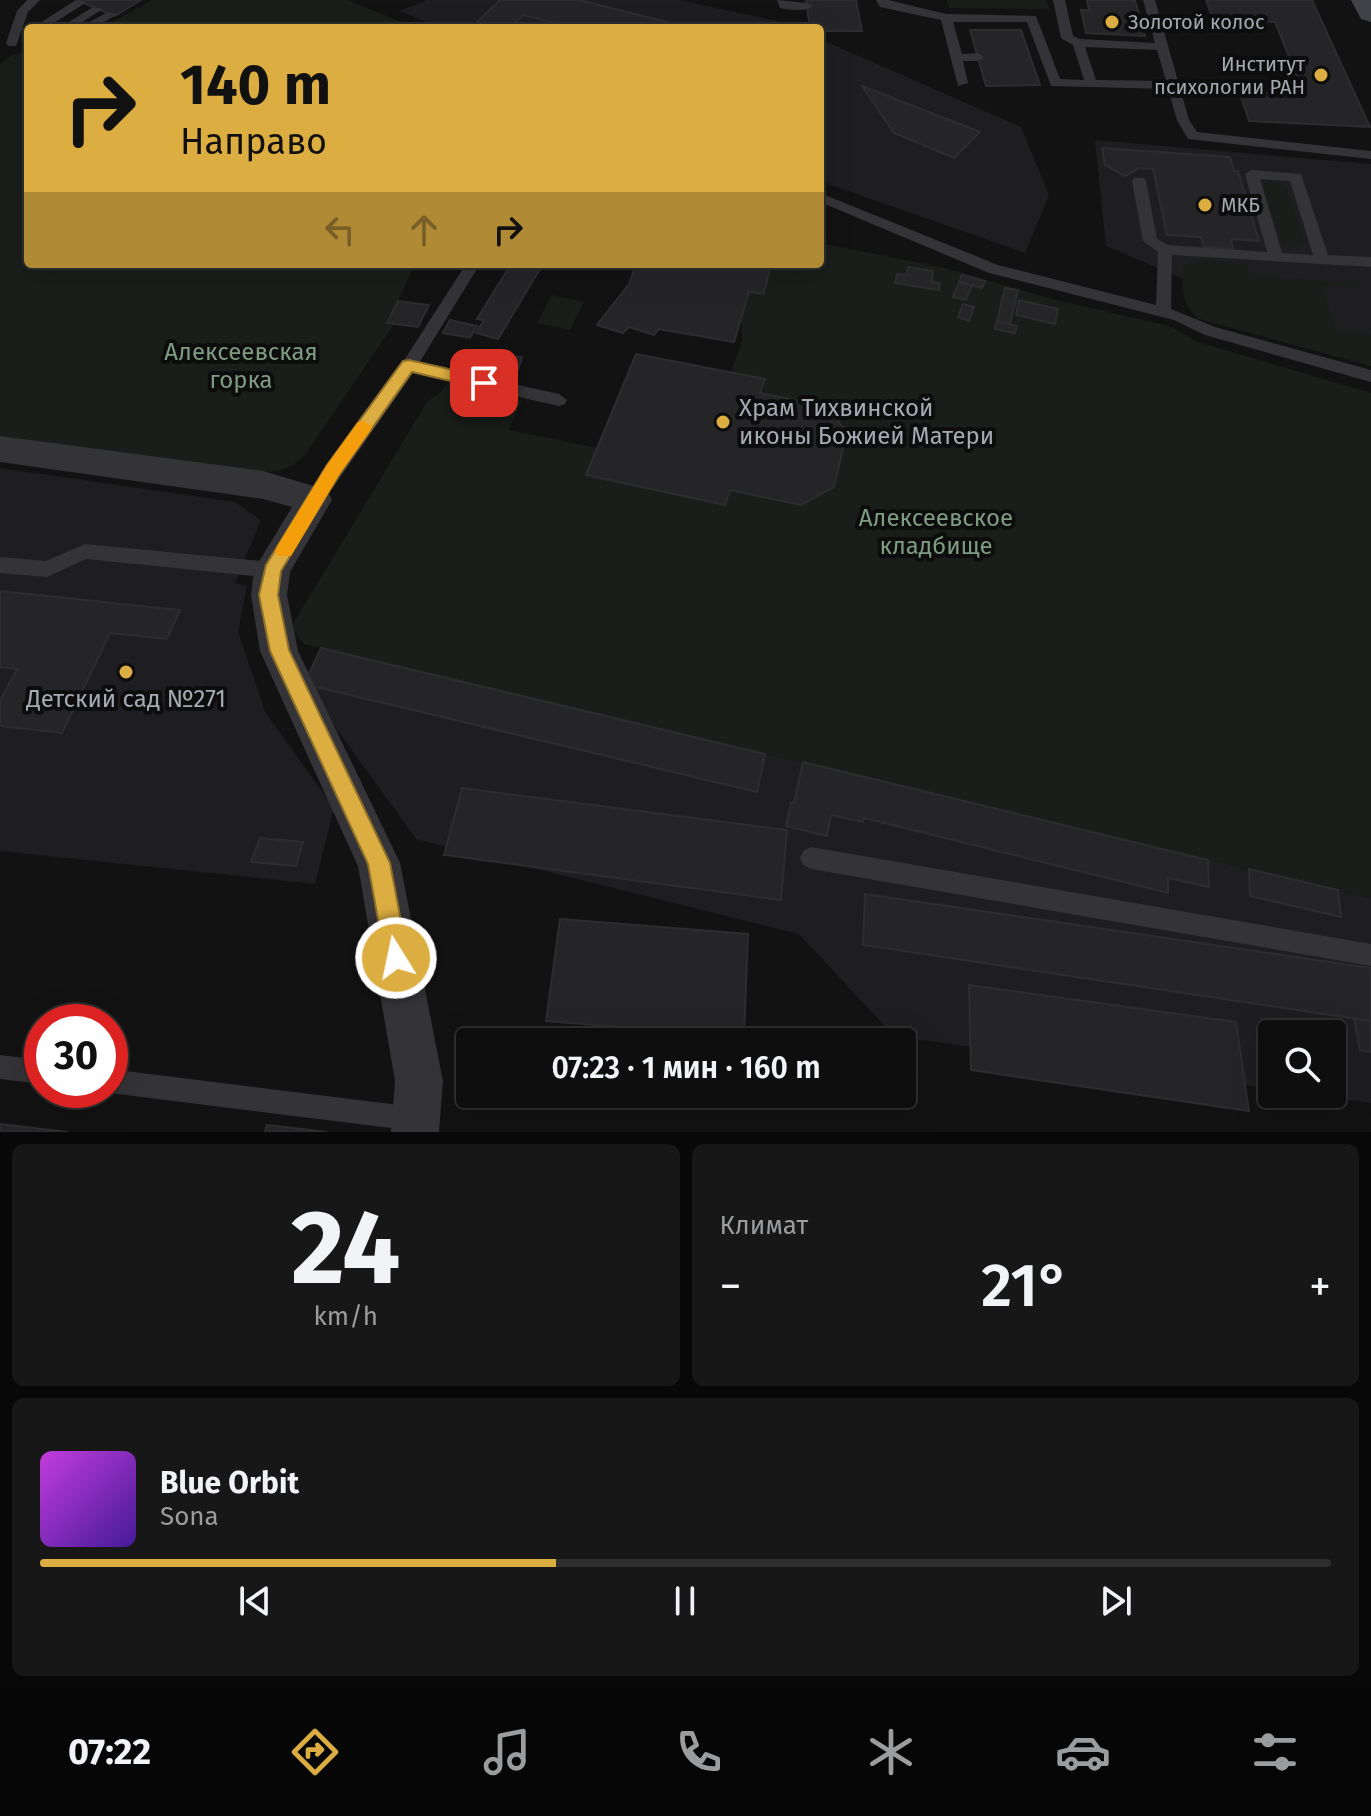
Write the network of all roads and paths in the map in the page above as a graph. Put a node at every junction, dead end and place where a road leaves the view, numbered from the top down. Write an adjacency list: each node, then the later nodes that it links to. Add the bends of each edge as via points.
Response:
1 (34, 0): 19 (lane, via 23,11)
2 (783, 0): 8 (lane, via 784,6)
3 (882, 0): 12 (lane, via 884,5)
4 (1059, 0): 18 (lane, via 1067,38)
5 (1149, 0): 20 (lane)
6 (1365, 0): 10 (street)
7 (81, 2): 13 (lane)
8 (807, 6)
9 (97, 9): 14 (lane)
10 (1371, 13)
11 (112, 14): 15 (lane)
12 (946, 18): 21 (lane, via 957,58); 22 (lane); 23 (lane, via 1032,18 1055,83)
13 (45, 24)
14 (72, 24)
15 (92, 24)
16 (24, 37): 19 (lane)
17 (24, 43): 19 (lane)
18 (1078, 43): 20 (lane); 23 (lane)
19 (10, 47)
20 (1162, 47): 24 (lane)
21 (978, 57)
22 (962, 83)
23 (1091, 83): 24 (lane)
24 (1173, 85): 25 (lane, via 1187,130 1201,139)
25 (1371, 155)
26 (1139, 181): 28 (lane, via 1150,241)
27 (824, 199): 33 (lane, via 994,269)
28 (1165, 250): 29 (lane); 33 (lane)
29 (1276, 257): 30 (lane); 30 (lane, via 1252,174 1296,177)
30 (1322, 260): 31 (lane)
31 (1371, 262)
32 (470, 268): 34 (lane)
33 (1163, 312): 35 (lane, via 1210,331)
34 (409, 366): 36 (lane); 38 (lane)
35 (1371, 376)
36 (559, 400)
37 (0, 449): 38 (street, via 263,485)
38 (315, 500): 40 (street)
39 (0, 565): 40 (lane, via 47,569 85,551)
40 (272, 570): 46 (street, via 269,595 279,651 379,863 419,1081)
41 (811, 858): 42 (lane)
42 (1371, 955)
43 (0, 1067): 44 (lane)
44 (24, 1070)
45 (128, 1084): 46 (lane)
46 (416, 1126)

